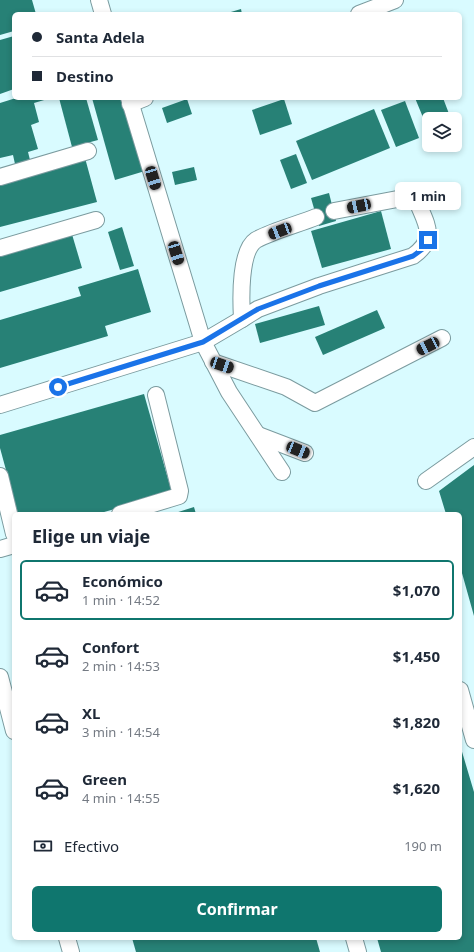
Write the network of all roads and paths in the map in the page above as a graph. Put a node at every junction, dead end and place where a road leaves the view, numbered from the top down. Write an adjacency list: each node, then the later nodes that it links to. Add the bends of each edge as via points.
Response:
1 (99, 0): 3 (street)
2 (394, 0): 4 (street)
3 (102, 12)
4 (364, 12)
5 (135, 100): 14 (street)
6 (88, 151): 7 (street)
7 (0, 177)
8 (334, 211): 12 (street, via 408,197 417,201 428,228 428,240 424,248 413,256 299,293 258,309)
9 (316, 217): 12 (street, via 255,241 248,251 242,274)
10 (96, 220): 11 (street)
11 (0, 248)
12 (242, 319): 14 (street)
13 (442, 338): 15 (street, via 315,403 286,387)
14 (203, 342): 15 (street); 17 (street)
15 (213, 362): 18 (street, via 229,392)
16 (156, 395): 24 (street, via 180,491 179,496)
17 (0, 405)
18 (258, 435): 20 (street); 21 (street)
19 (474, 447): 23 (street)
20 (305, 453)
21 (282, 472)
22 (0, 476): 25 (street)
23 (426, 481)
24 (127, 512)
25 (12, 526)
26 (12, 545): 27 (street)
27 (0, 548)
28 (0, 677): 30 (street)
29 (462, 697): 31 (street)
30 (12, 723)
31 (474, 740)
32 (68, 940): 34 (street)
33 (355, 940): 35 (street)
34 (71, 952)
35 (358, 952)

